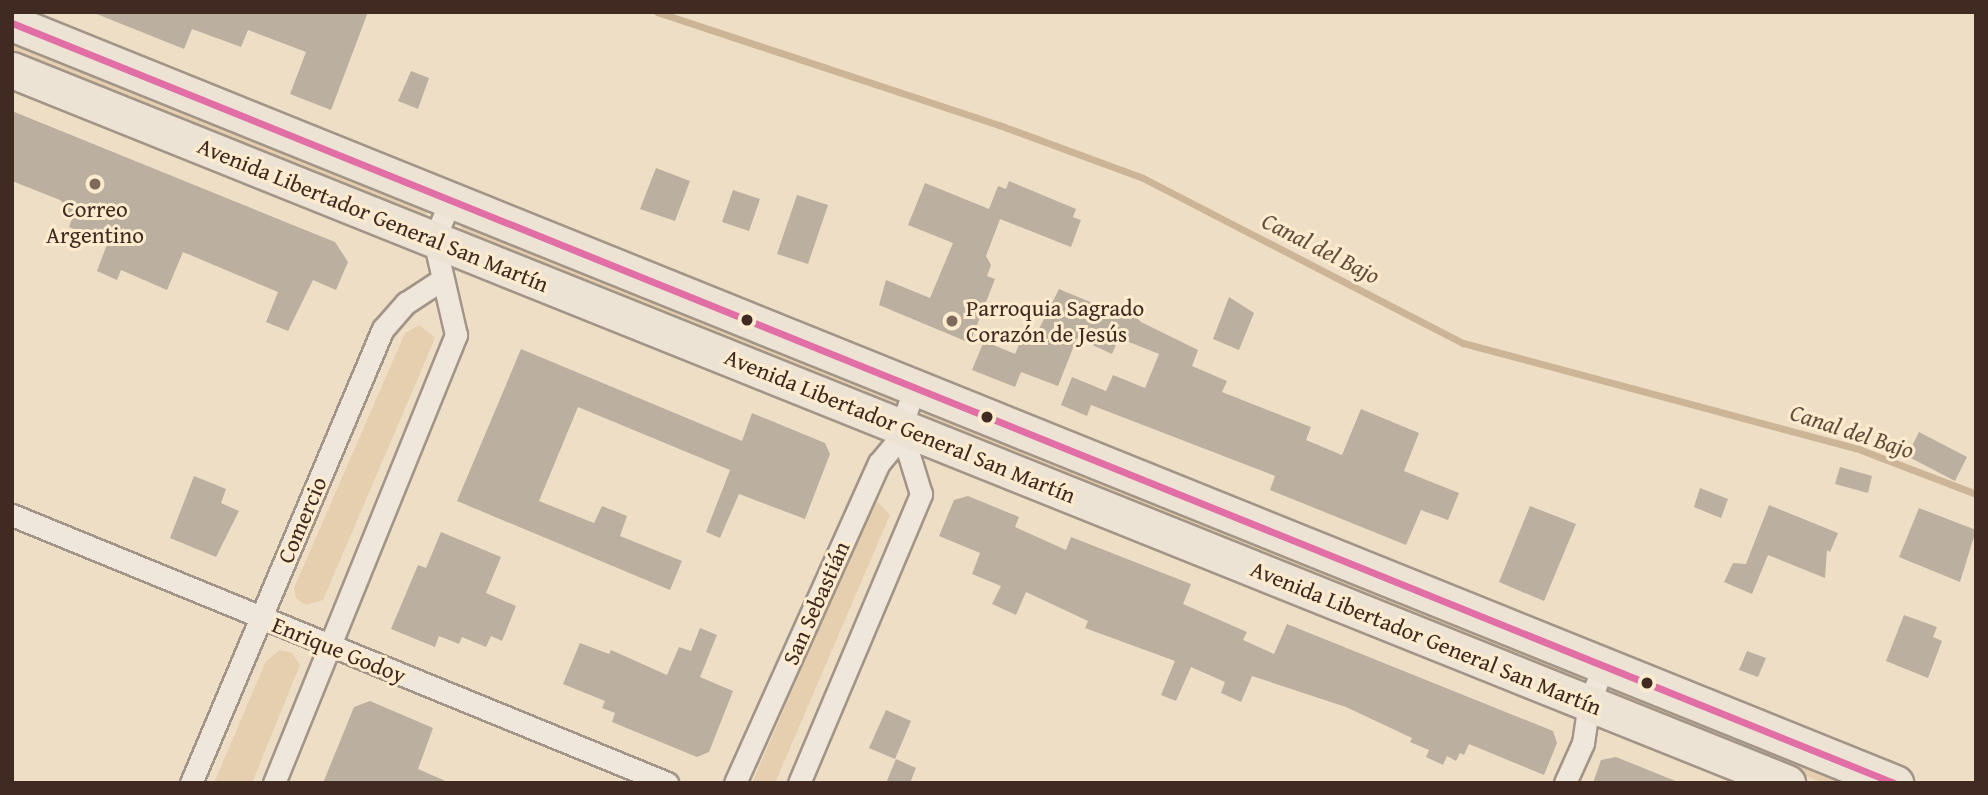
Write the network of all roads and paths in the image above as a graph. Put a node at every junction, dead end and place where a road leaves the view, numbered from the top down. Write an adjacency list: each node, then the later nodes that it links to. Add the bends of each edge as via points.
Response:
1 (12, 23): 3 (main road, Avenida Libertador General San Martín)
2 (12, 70): 4 (main road, Avenida Libertador General San Martín)
3 (451, 200): 4 (street); 6 (main road, Avenida Libertador General San Martín)
4 (434, 240): 5 (street); 7 (main road, Avenida Libertador General San Martín)
5 (441, 280): 9 (street, Comercio, via 406,303 383,329); 10 (street, via 450,294 456,335)
6 (915, 387): 7 (street, San Sebastián); 11 (main road, Avenida Libertador General San Martín)
7 (900, 426): 12 (main road, Avenida Libertador General San Martín); 16 (street, San Sebastián); 17 (street, via 921,494)
8 (12, 515): 9 (street, Enrique Godoy)
9 (260, 618): 10 (street, Enrique Godoy); 13 (street, Comercio)
10 (330, 646): 14 (street); 15 (street, Enrique Godoy)
11 (1604, 665): 12 (street); 20 (main road, Avenida Libertador General San Martín)
12 (1589, 703): 18 (street, via 1583,743); 19 (main road, Avenida Libertador General San Martín)
13 (191, 783)
14 (274, 783)
15 (667, 783)
16 (735, 783)
17 (799, 783)
18 (1565, 783)
19 (1787, 783)
20 (1895, 783)

